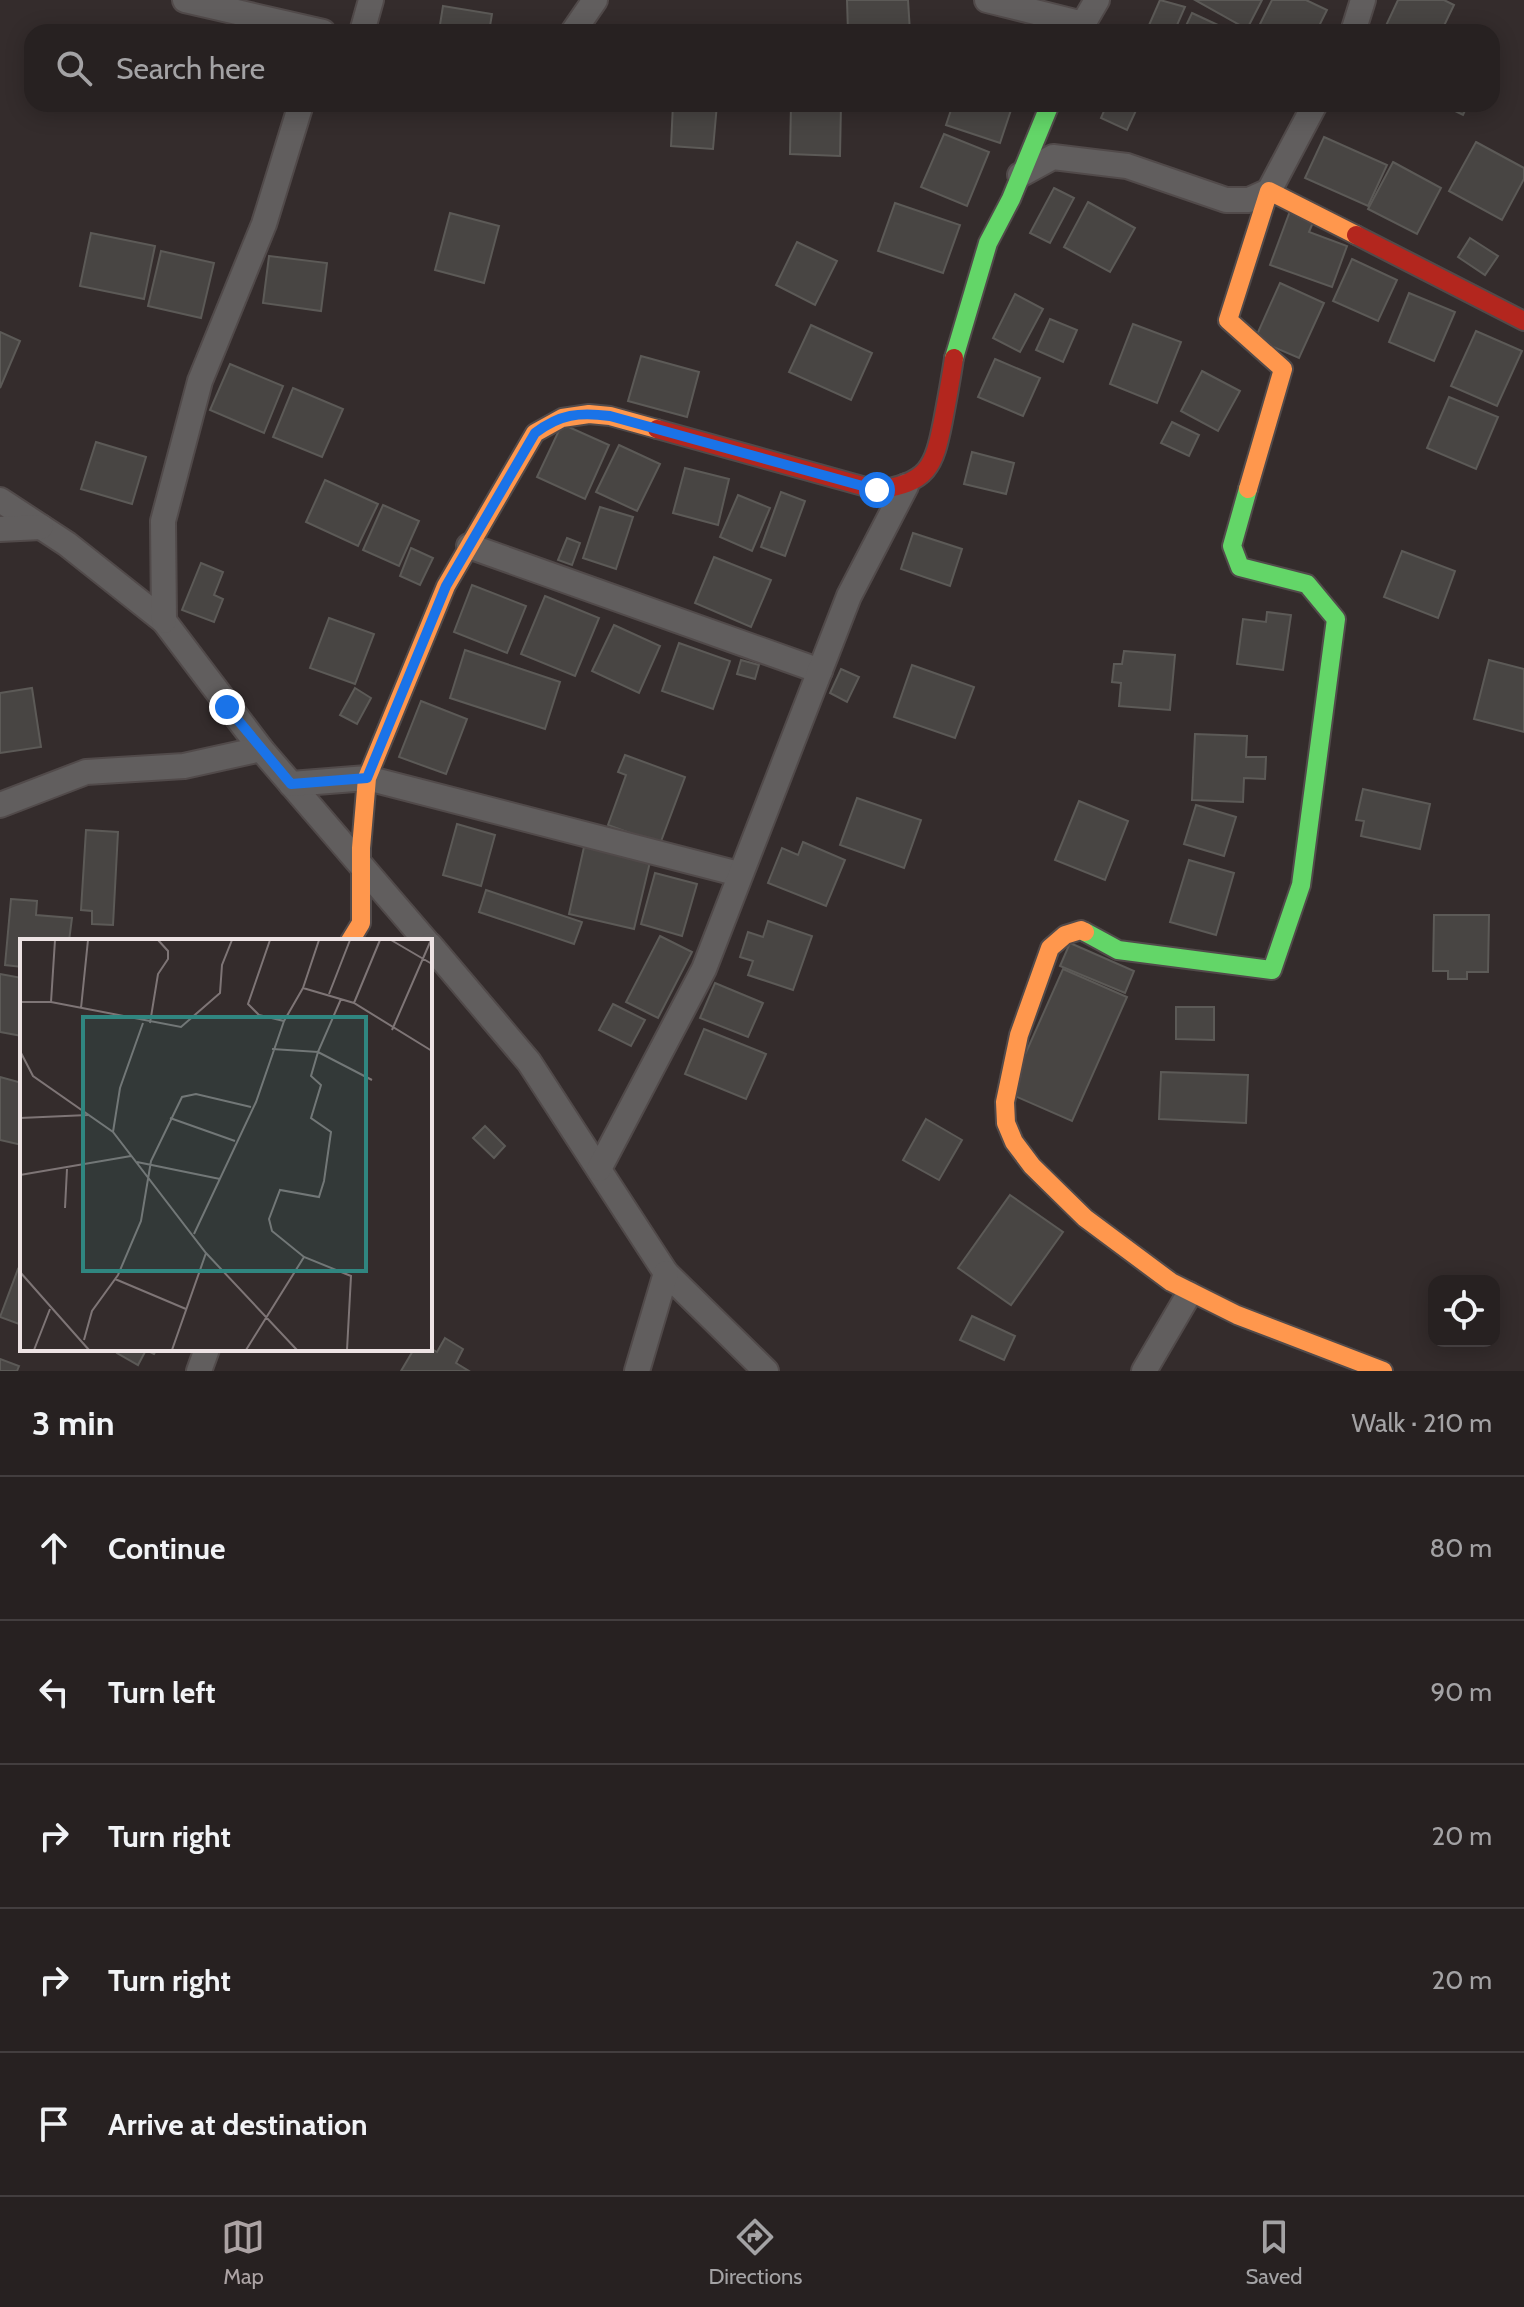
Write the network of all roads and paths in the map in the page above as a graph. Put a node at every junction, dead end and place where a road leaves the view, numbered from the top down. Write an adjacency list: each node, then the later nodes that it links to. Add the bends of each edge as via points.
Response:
1 (185, 0): 7 (street)
2 (371, 0): 8 (street)
3 (595, 0): 9 (street)
4 (987, 0): 10 (street)
5 (1097, 0): 11 (street)
6 (1363, 0): 12 (street)
7 (288, 24)
8 (364, 24)
9 (578, 24)
10 (1068, 24)
11 (1084, 24)
12 (1356, 24)
13 (299, 112): 24 (street, via 264,224 200,381 185,437 163,521)
14 (1047, 112): 16 (street)
15 (1311, 112): 17 (street)
16 (1020, 175): 17 (street, via 1053,157 1127,166 1226,200 1249,200); 19 (street, via 988,243 955,355 935,461 925,475)
17 (1269, 191): 18 (street); 37 (street, via 1228,320 1283,369 1232,546 1240,567 1307,584 1336,619 1301,885 1272,970 1118,950 1081,930 1065,935 1050,948 1004,1088 1007,1126 1020,1153 1071,1207)
18 (1524, 321)
19 (906, 486): 23 (street, via 877,490 580,412 554,418 535,433); 25 (street, via 849,596)
20 (0, 500): 21 (street)
21 (41, 527): 22 (street); 24 (street)
22 (0, 529)
23 (469, 546): 25 (street); 27 (street, via 446,586)
24 (164, 621): 26 (street)
25 (820, 671): 31 (street)
26 (261, 749): 28 (street); 29 (street, via 184,766 86,772)
27 (367, 778): 28 (street); 30 (street); 31 (street)
28 (291, 784): 30 (street)
29 (0, 805)
30 (361, 864): 32 (street, via 361,923); 33 (street)
31 (739, 874): 35 (street, via 704,969)
32 (351, 939)
33 (425, 939)
34 (432, 948): 35 (street, via 529,1062)
35 (599, 1169): 36 (street)
36 (666, 1273): 40 (street); 41 (street)
37 (1189, 1294): 42 (street); 43 (street)
38 (206, 1351): 39 (street)
39 (199, 1371)
40 (637, 1371)
41 (766, 1371)
42 (1144, 1371)
43 (1383, 1371)

